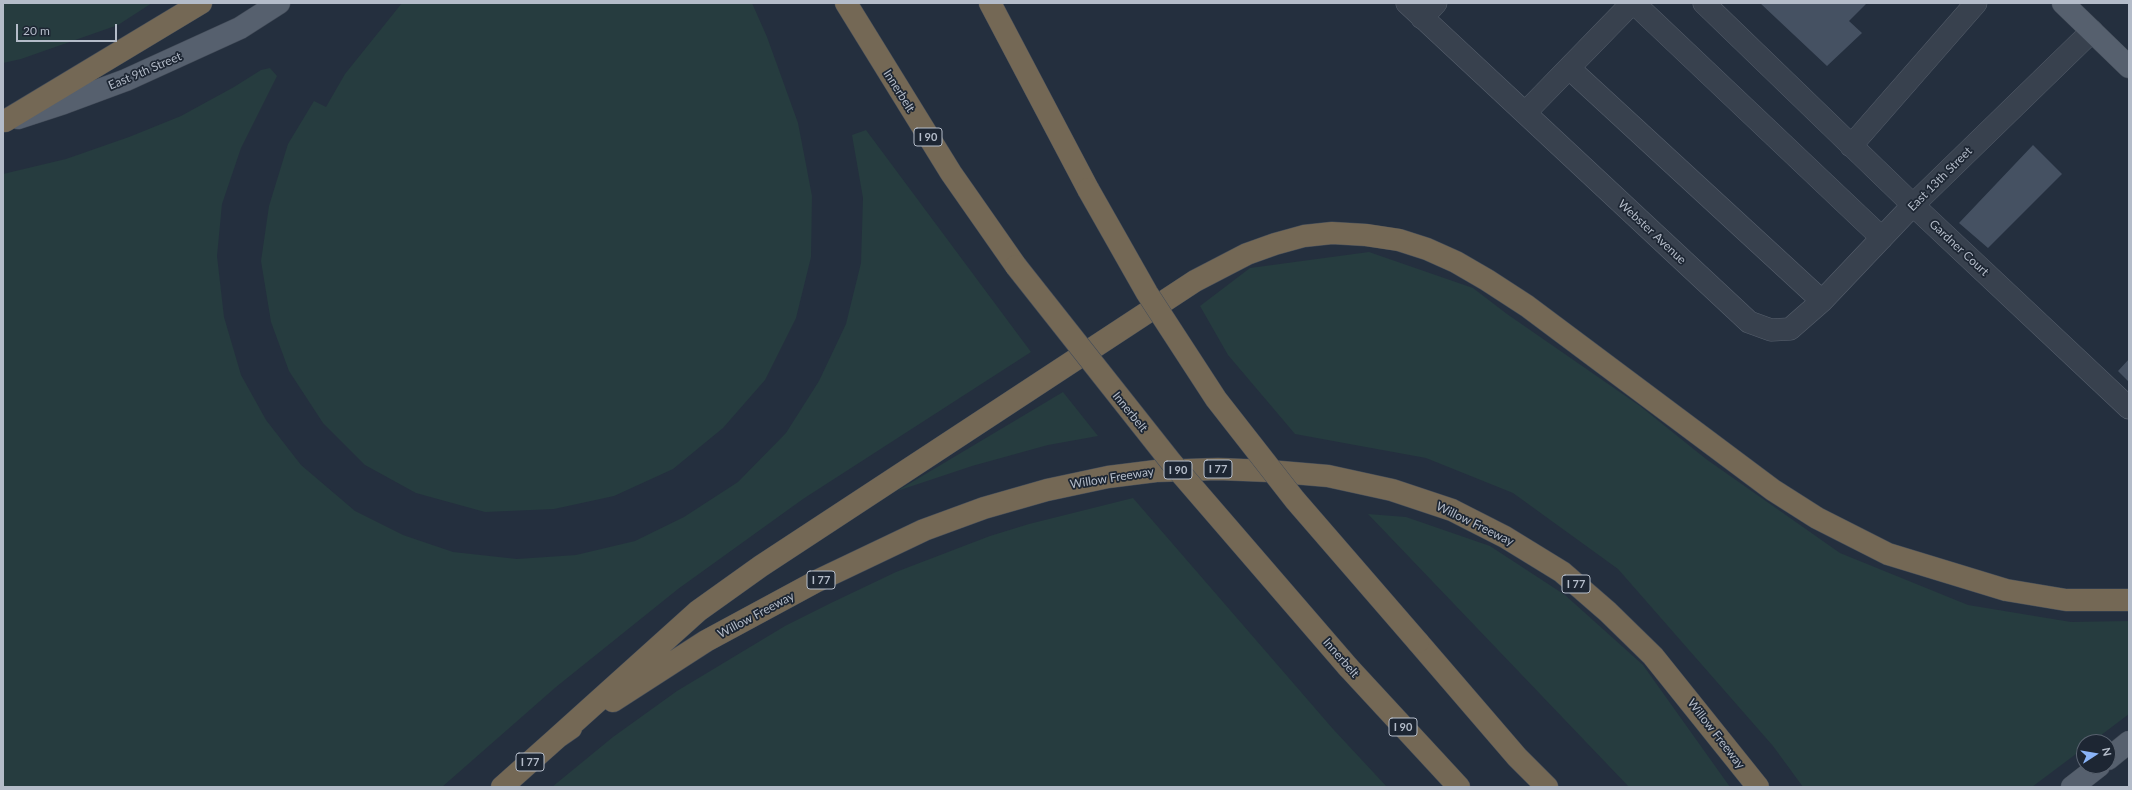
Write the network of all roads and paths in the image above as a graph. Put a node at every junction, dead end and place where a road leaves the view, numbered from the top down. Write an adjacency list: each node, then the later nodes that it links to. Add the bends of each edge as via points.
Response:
1 (201, 3): 14 (highway)
2 (279, 3): 14 (main road, East 9th Street, via 240,28 126,80)
3 (846, 3): 27 (highway, Innerbelt / I 90, bridge, via 951,173 1016,266 1171,462 1348,667)
4 (990, 3): 28 (highway, bridge, via 1088,189 1147,293 1216,399 1296,500 1517,757)
5 (1633, 3): 12 (street); 17 (street)
6 (1704, 3): 15 (street, Gardner Court)
7 (1976, 3): 15 (street)
8 (2062, 3): 10 (main road)
9 (1422, 8): 13 (street, Webster Avenue)
10 (2092, 31): 11 (main road); 16 (street, East 13th Street)
11 (2129, 67)
12 (1569, 68): 13 (street); 18 (street)
13 (1518, 108): 19 (street, Webster Avenue, via 1749,322 1771,330)
14 (4, 122)
15 (1851, 146): 16 (street, Gardner Court)
16 (1913, 205): 17 (street, East 13th Street); 20 (street, Gardner Court)
17 (1882, 238): 18 (street, East 13th Street)
18 (1822, 301): 19 (street, East 13th Street)
19 (1790, 329)
20 (2129, 408)
21 (2129, 600): 22 (highway, via 2066,600 2006,590 1888,554 1817,518 1773,490 1527,306 1456,262 1399,240 1366,235 1325,234 1304,236 1247,254 1194,281 820,526 704,607)
22 (558, 737): 26 (highway, Willow Freeway / I 77); 29 (highway, Willow Freeway / I 77, bridge, via 706,641 817,581 924,530 984,508 1108,477 1156,471 1269,471 1328,476 1392,490 1452,510 1505,537 1562,572 1653,656)
23 (2129, 742): 24 (main road)
24 (2116, 753)
25 (2089, 774): 30 (main road)
26 (502, 787)
27 (1459, 787)
28 (1547, 787)
29 (1758, 787)
30 (2072, 787)

